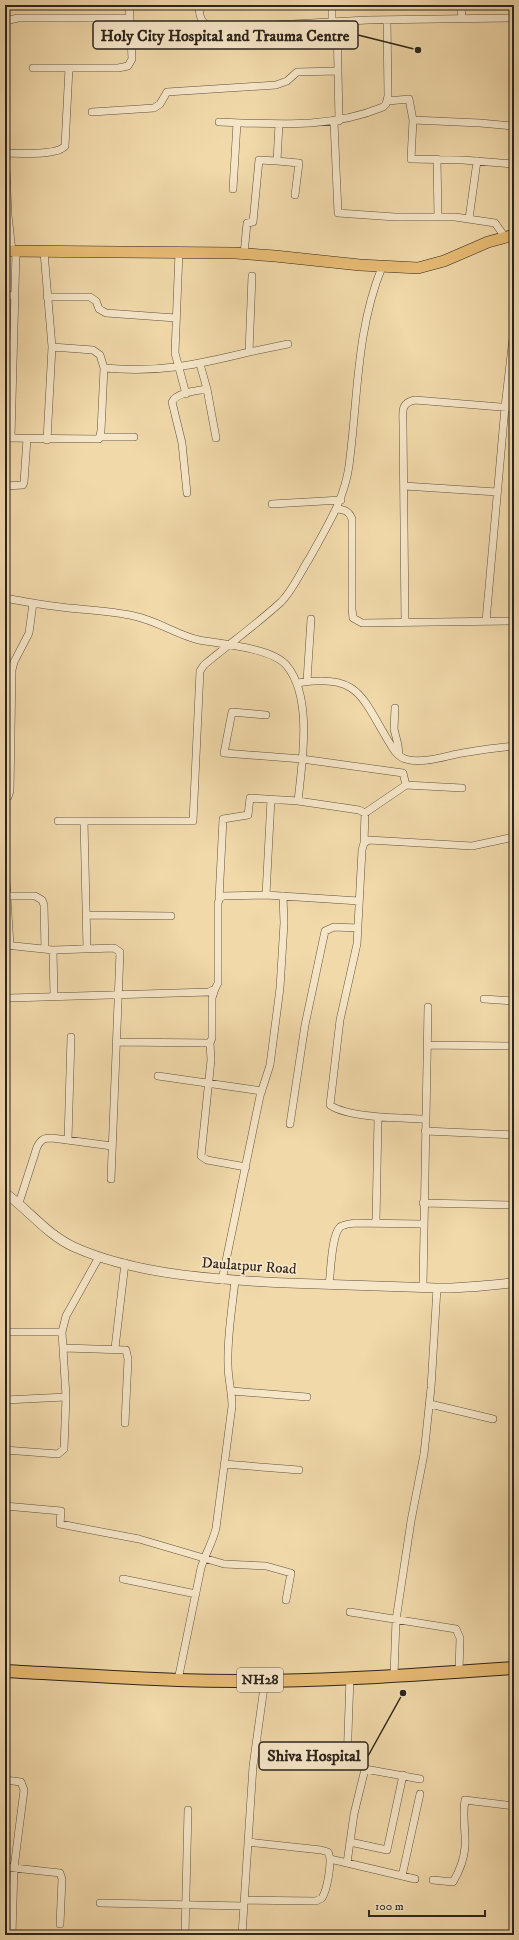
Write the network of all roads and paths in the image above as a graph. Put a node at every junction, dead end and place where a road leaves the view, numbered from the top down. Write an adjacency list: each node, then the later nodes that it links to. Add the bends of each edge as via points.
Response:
1 (129, 5): 5 (street)
2 (199, 5): 10 (street, via 200,19 211,27)
3 (332, 5): 10 (street)
4 (461, 5): 7 (street)
5 (130, 18): 9 (street, via 18,18); 12 (street, via 132,59 128,66)
6 (514, 18): 7 (street)
7 (462, 19): 8 (street)
8 (387, 20): 10 (street); 14 (street)
9 (5, 21)
10 (334, 22): 13 (street)
11 (33, 68): 12 (street)
12 (69, 68): 23 (street, via 65,146 62,150 52,152)
13 (338, 71): 15 (street, via 297,72 287,81 276,85 167,92 160,104 154,108); 17 (street)
14 (388, 101): 16 (street, via 409,99); 17 (street, via 383,107)
15 (92, 112)
16 (413, 120): 21 (street); 24 (street, via 411,159)
17 (336, 121): 20 (street, via 301,125); 30 (street, via 338,213)
18 (219, 122): 19 (street)
19 (237, 123): 20 (street); 28 (street)
20 (279, 124): 25 (street)
21 (514, 126)
22 (5, 145): 23 (street)
23 (5, 154): 33 (street)
24 (437, 159): 26 (street); 30 (street)
25 (277, 161): 29 (street, via 299,163); 36 (street, via 259,160 254,222 247,223)
26 (477, 161): 27 (street); 31 (street)
27 (514, 164)
28 (233, 189)
29 (295, 195)
30 (438, 217): 31 (street)
31 (470, 219): 32 (street, via 495,223)
32 (509, 236): 37 (main road, via 418,268)
33 (11, 252): 34 (main road); 40 (street)
34 (44, 252): 35 (main road); 41 (street)
35 (179, 252): 36 (main road); 42 (street)
36 (244, 254): 37 (main road)
37 (382, 267): 66 (street, via 364,325 349,466)
38 (252, 276): 48 (street)
39 (5, 295): 40 (street)
40 (15, 296): 46 (street)
41 (48, 297): 42 (street, via 90,297 96,301 98,309 106,313); 47 (street)
42 (176, 318): 50 (street, via 175,353)
43 (514, 329): 54 (street)
44 (288, 344): 48 (street)
45 (5, 345): 46 (street)
46 (14, 345): 58 (street)
47 (52, 347): 51 (street, via 93,350 100,355); 61 (street)
48 (249, 352): 49 (street)
49 (200, 364): 50 (street); 52 (street)
50 (178, 367): 51 (street, via 146,370); 53 (street)
51 (104, 368): 56 (street)
52 (207, 389): 53 (street); 59 (street)
53 (186, 394): 65 (street, via 174,398 172,402 182,443)
54 (504, 407): 55 (street); 63 (street, via 415,400 407,402 403,410); 64 (street)
55 (514, 408)
56 (101, 437): 57 (street); 61 (street, via 96,440)
57 (134, 437)
58 (8, 438): 60 (street)
59 (216, 438)
60 (27, 439): 61 (street); 62 (street, via 23,485)
61 (47, 440)
62 (5, 486)
63 (404, 486): 64 (street); 74 (street)
64 (497, 492): 72 (street)
65 (187, 493)
66 (341, 500): 67 (street); 68 (street)
67 (272, 504)
68 (338, 509): 74 (street, via 350,514 352,519 353,618 362,623); 75 (street, via 292,588 281,601)
69 (5, 598): 70 (street)
70 (33, 603): 75 (street, via 133,615 156,621 197,639); 85 (street, via 29,633 12,670 10,791)
71 (311, 619): 76 (street)
72 (486, 621): 73 (street); 74 (street)
73 (514, 621)
74 (405, 622)
75 (228, 645): 77 (street, via 266,653 280,659 287,665); 90 (street, via 204,664 200,671 193,821)
76 (307, 681): 77 (street); 81 (street, via 331,680 349,686 370,708)
77 (297, 683): 82 (street, via 303,711)
78 (395, 708): 81 (street, via 394,729)
79 (266, 715): 82 (street, via 232,712 224,753)
80 (514, 746): 81 (street, via 436,759 406,759)
81 (398, 755)
82 (302, 759): 83 (street, via 403,774); 87 (street)
83 (406, 785): 84 (street); 88 (street)
84 (462, 788)
85 (5, 799)
86 (271, 799): 87 (street); 94 (street); 97 (street, via 250,798 248,815 223,819)
87 (298, 802): 88 (street)
88 (365, 813): 92 (street)
89 (58, 821): 90 (street)
90 (84, 821): 99 (street)
91 (514, 837): 92 (street, via 472,846 369,840)
92 (364, 843): 98 (street)
93 (5, 865): 95 (street)
94 (266, 895): 96 (street); 97 (street, via 223,896)
95 (7, 896): 102 (street); 103 (street, via 35,896 42,900)
96 (283, 896): 98 (street); 120 (street, via 280,988 270,1065)
97 (219, 899): 106 (street, via 218,983)
98 (360, 901): 101 (street)
99 (86, 915): 100 (street); 104 (street)
100 (171, 916)
101 (358, 928): 121 (street, via 354,965 340,1020 330,1105 340,1110); 123 (street, via 334,927 325,931 305,1025)
102 (7, 946): 103 (street)
103 (45, 949): 105 (street)
104 (87, 949): 105 (street); 107 (street, via 114,948 120,952)
105 (53, 950): 108 (street)
106 (215, 990): 107 (street); 115 (street, via 212,998)
107 (119, 995): 108 (street); 114 (street)
108 (54, 997): 109 (street)
109 (10, 998)
110 (484, 999): 111 (street)
111 (514, 1001)
112 (428, 1007): 116 (street)
113 (72, 1037): 126 (street)
114 (116, 1042): 115 (street); 127 (street)
115 (210, 1043): 119 (street)
116 (427, 1044): 117 (street); 122 (street)
117 (514, 1046)
118 (158, 1076): 119 (street)
119 (208, 1083): 120 (street); 128 (street, via 201,1156 207,1160)
120 (262, 1091): 128 (street)
121 (378, 1117): 122 (street); 134 (street)
122 (426, 1119): 124 (street)
123 (290, 1124)
124 (425, 1131): 125 (street); 131 (street)
125 (514, 1135)
126 (68, 1140): 127 (street); 132 (street, via 41,1140)
127 (112, 1146): 129 (street)
128 (246, 1167): 138 (street)
129 (111, 1179)
130 (5, 1193): 132 (street, Daulatpur Road)
131 (423, 1202): 133 (street); 135 (street)
132 (19, 1203): 136 (street, Daulatpur Road, via 48,1232 73,1246)
133 (514, 1205)
134 (376, 1223): 135 (street); 141 (street, via 345,1224 336,1232)
135 (423, 1224): 142 (street)
136 (99, 1256): 137 (street, Daulatpur Road); 145 (street, via 66,1316)
137 (125, 1263): 138 (street, Daulatpur Road); 147 (street)
138 (222, 1280): 139 (street, Daulatpur Road)
139 (235, 1281): 141 (street, Daulatpur Road); 148 (street, via 228,1350)
140 (514, 1283): 143 (street, Daulatpur Road)
141 (329, 1285): 142 (street, Daulatpur Road)
142 (423, 1287): 143 (street, Daulatpur Road)
143 (436, 1288): 152 (street)
144 (5, 1332): 145 (street)
145 (62, 1332): 146 (street)
146 (64, 1348): 147 (street); 149 (street)
147 (115, 1348): 154 (street, via 128,1352)
148 (232, 1391): 150 (street); 156 (street)
149 (66, 1397): 151 (street); 155 (street, via 64,1444 61,1453)
150 (307, 1397)
151 (5, 1400)
152 (430, 1404): 153 (street); 164 (street)
153 (493, 1419)
154 (125, 1423)
155 (5, 1450)
156 (224, 1464): 157 (street); 159 (street, via 215,1534)
157 (299, 1470)
158 (5, 1506): 159 (street, via 61,1511 60,1524 139,1539)
159 (203, 1559): 161 (street); 162 (street, via 224,1564 266,1566 291,1573)
160 (122, 1579): 161 (street)
161 (196, 1594): 170 (street)
162 (286, 1600)
163 (350, 1612): 164 (street)
164 (396, 1620): 167 (street, via 456,1629 460,1638); 168 (street)
165 (514, 1668): 167 (highway, NH28)
166 (5, 1671): 170 (highway, NH28)
167 (459, 1672): 168 (highway, NH28)
168 (394, 1676): 169 (highway, NH28)
169 (350, 1677): 171 (highway, NH28); 172 (street)
170 (178, 1680): 171 (highway, NH28)
171 (265, 1680): 179 (street, via 253,1766)
172 (347, 1763)
173 (403, 1775): 174 (street); 180 (street, via 365,1768); 180 (street, via 387,1850)
174 (420, 1779)
175 (5, 1780): 184 (street, via 21,1782 24,1785)
176 (420, 1794): 185 (street)
177 (514, 1806): 187 (street, via 465,1800 465,1847 458,1874 453,1882)
178 (188, 1810): 190 (street)
179 (248, 1842): 181 (street, via 321,1850 328,1852); 189 (street)
180 (350, 1842): 182 (street)
181 (330, 1859): 182 (street); 189 (street, via 326,1892 322,1898 316,1901)
182 (347, 1863): 185 (street)
183 (5, 1867): 184 (street)
184 (14, 1868): 191 (street, via 60,1873); 192 (street)
185 (402, 1876): 186 (street)
186 (415, 1879)
187 (433, 1880)
188 (100, 1903): 190 (street)
189 (244, 1903): 190 (street); 194 (street)
190 (184, 1905): 193 (street)
191 (60, 1924)
192 (12, 1935)
193 (185, 1935)
194 (242, 1935)

